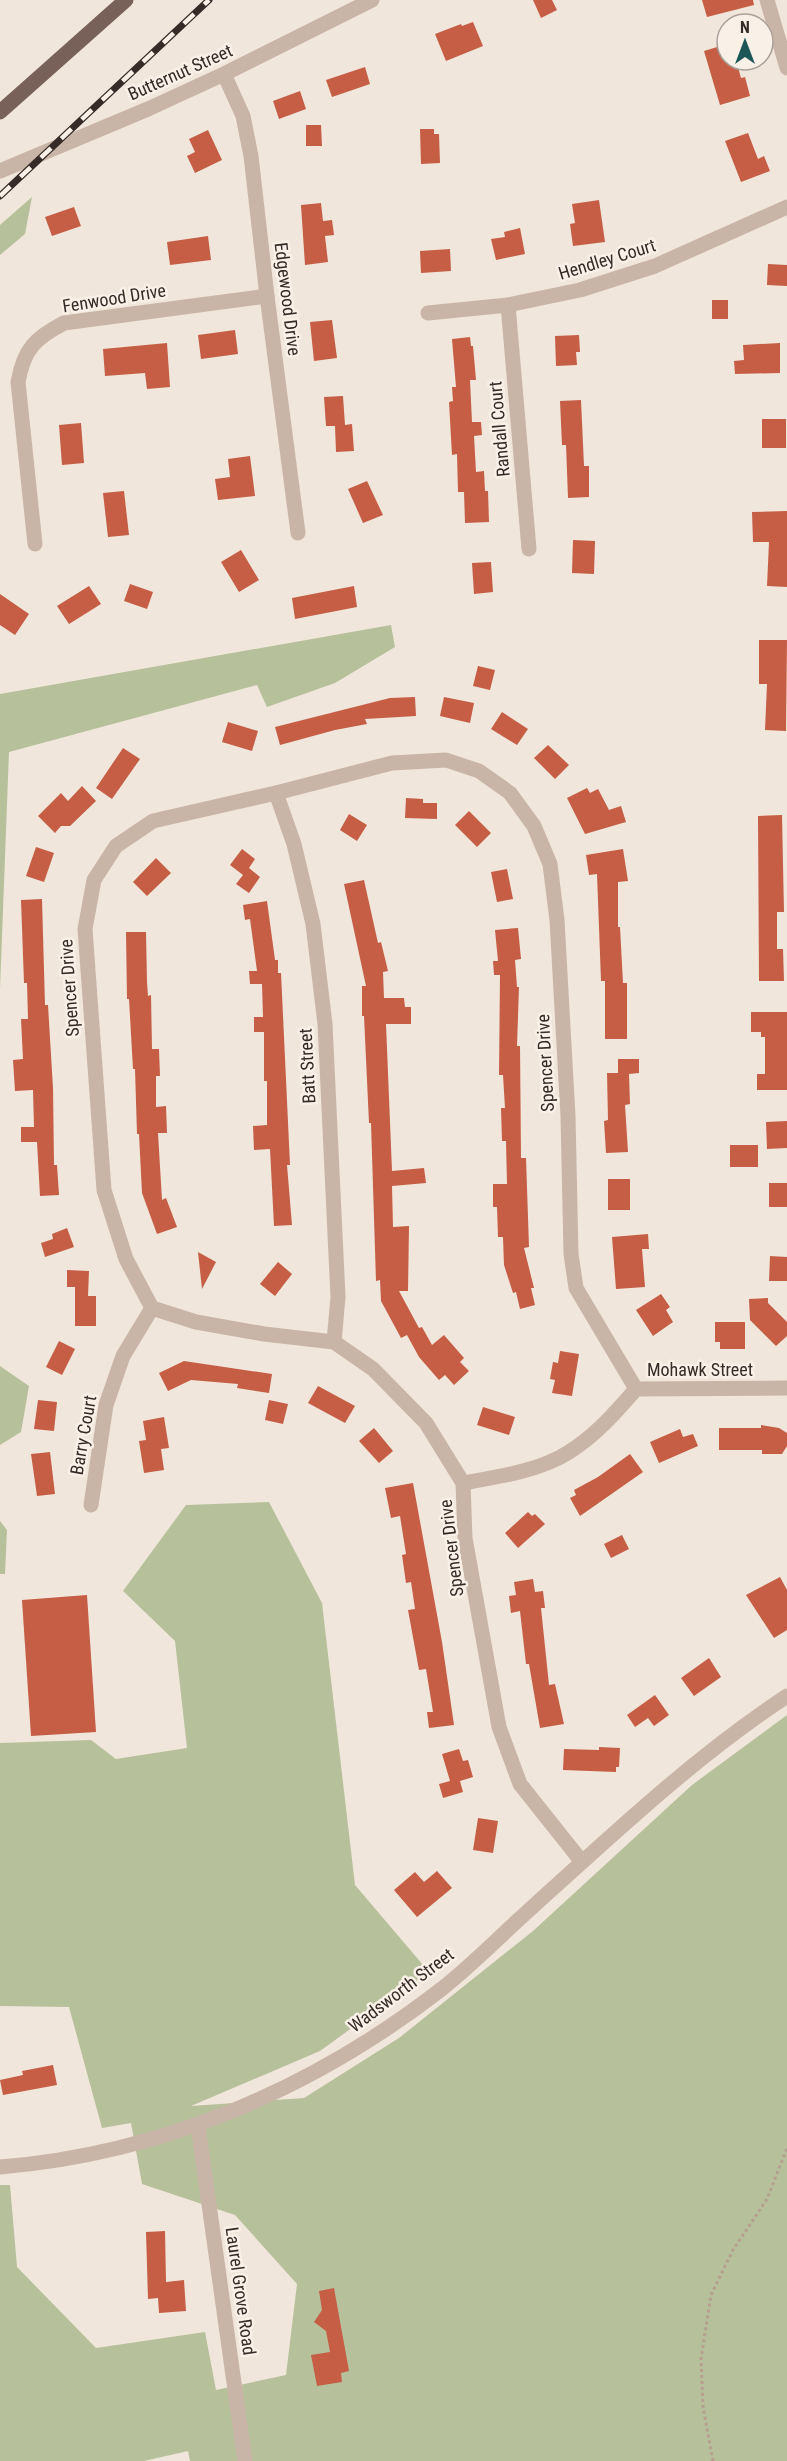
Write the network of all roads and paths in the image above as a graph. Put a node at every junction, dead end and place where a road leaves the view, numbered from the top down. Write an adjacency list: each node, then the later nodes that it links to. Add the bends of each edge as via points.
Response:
1 (126, 0): 6 (main road)
2 (372, 0): 5 (street, Butternut Street)
3 (767, 0): 4 (street)
4 (787, 68)
5 (224, 74): 7 (street, Butternut Street); 9 (street, Edgewood Drive, via 243,116 251,156)
6 (0, 112)
7 (0, 171)
8 (787, 207): 10 (street, Hendley Court, via 656,266 580,290)
9 (267, 296): 12 (street, Edgewood Drive); 13 (street, Fenwood Drive, via 64,323 41,335 22,361 18,382)
10 (508, 304): 11 (street, Hendley Court); 14 (street, Randall Court)
11 (428, 313)
12 (298, 533)
13 (35, 544)
14 (528, 549)
15 (276, 793): 16 (street, Spencer Drive, via 153,820 116,846 94,880 85,929 104,1190 126,1260); 17 (street, Batt Street, via 294,844 313,924 325,1024 338,1296); 19 (street, Spencer Drive, via 392,763 446,760 479,771 510,793 534,826 550,864 557,920 571,1254 576,1288)
16 (152, 1308): 17 (street, Spencer Drive, via 196,1323); 21 (street, Barry Court, via 123,1356 106,1405)
17 (334, 1342): 20 (street, Spencer Drive, via 373,1369 426,1423)
18 (787, 1388): 19 (street, Mohawk Street)
19 (636, 1389): 20 (street, Mohawk Street, via 609,1420 568,1453 517,1474)
20 (463, 1484): 23 (street, Spencer Drive, via 465,1538 499,1727 520,1784)
21 (91, 1505)
22 (787, 1696): 23 (street, Wadsworth Street, via 710,1752)
23 (582, 1862): 24 (street, Wadsworth Street, via 441,1989 388,2028 319,2070)
24 (198, 2126): 26 (street, Wadsworth Street, via 68,2160); 27 (street, Laurel Grove Road)
25 (787, 2148): 28 (path, via 767,2199 733,2250 711,2295 701,2359)
26 (0, 2167)
27 (245, 2461)
28 (713, 2461)

